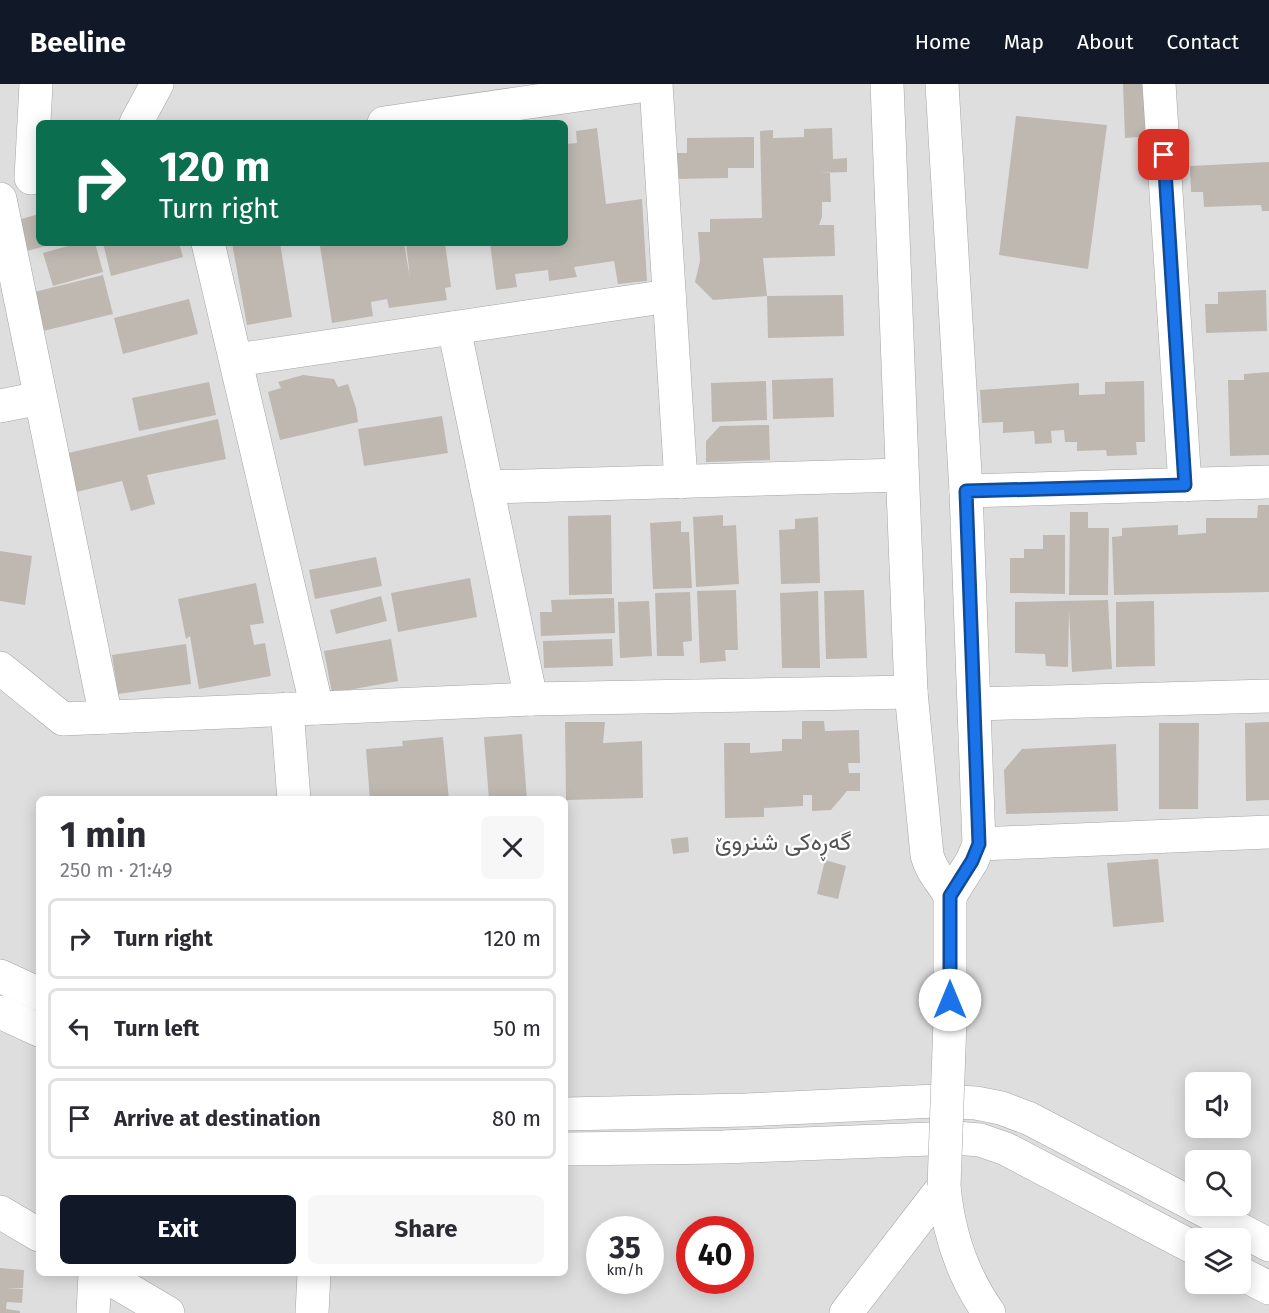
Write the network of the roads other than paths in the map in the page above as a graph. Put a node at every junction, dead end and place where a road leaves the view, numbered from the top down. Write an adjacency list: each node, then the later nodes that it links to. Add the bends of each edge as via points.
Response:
1 (36, 84): 9 (street)
2 (157, 84): 7 (street)
3 (655, 84): 8 (street); 12 (street)
4 (887, 84): 17 (street)
5 (942, 84): 22 (street)
6 (1159, 84): 20 (street)
7 (137, 120)
8 (405, 120)
9 (23, 179)
10 (0, 199): 15 (street)
11 (209, 246): 14 (street)
12 (669, 296): 13 (street); 18 (street)
13 (454, 328): 14 (street); 21 (street)
14 (236, 360): 28 (street)
15 (40, 398): 16 (street); 29 (street)
16 (0, 406)
17 (902, 475): 18 (street); 24 (street)
18 (681, 482): 21 (street)
19 (1269, 482): 20 (street)
20 (1185, 485): 22 (street)
21 (487, 488): 26 (street)
22 (966, 491): 27 (street)
23 (0, 668): 29 (street, via 63,719)
24 (911, 692): 26 (street); 33 (street, via 927,855 935,876)
25 (1269, 696): 27 (street)
26 (531, 699): 28 (street)
27 (975, 704): 32 (street)
28 (302, 708): 29 (street); 30 (street)
29 (105, 717)
30 (294, 796)
31 (1269, 832): 32 (street)
32 (979, 844): 33 (street)
33 (950, 896): 40 (street, bridge)
34 (0, 976): 35 (street)
35 (36, 993)
36 (0, 1012): 37 (street)
37 (36, 1029)
38 (568, 1114): 41 (street, via 936,1101 976,1103 1030,1119)
39 (568, 1149): 45 (street, via 971,1139 1006,1149)
40 (944, 1186): 55 (street); 56 (street, via 947,1215 967,1276)
41 (1185, 1200)
42 (0, 1212): 44 (street)
43 (1215, 1216): 46 (street)
44 (36, 1233)
45 (1185, 1243)
46 (1269, 1245)
47 (95, 1276): 52 (street)
48 (105, 1276): 53 (street)
49 (314, 1276): 54 (street)
50 (1251, 1279): 51 (street)
51 (1269, 1288)
52 (93, 1313)
53 (168, 1313)
54 (312, 1313)
55 (846, 1313)
56 (989, 1313)

